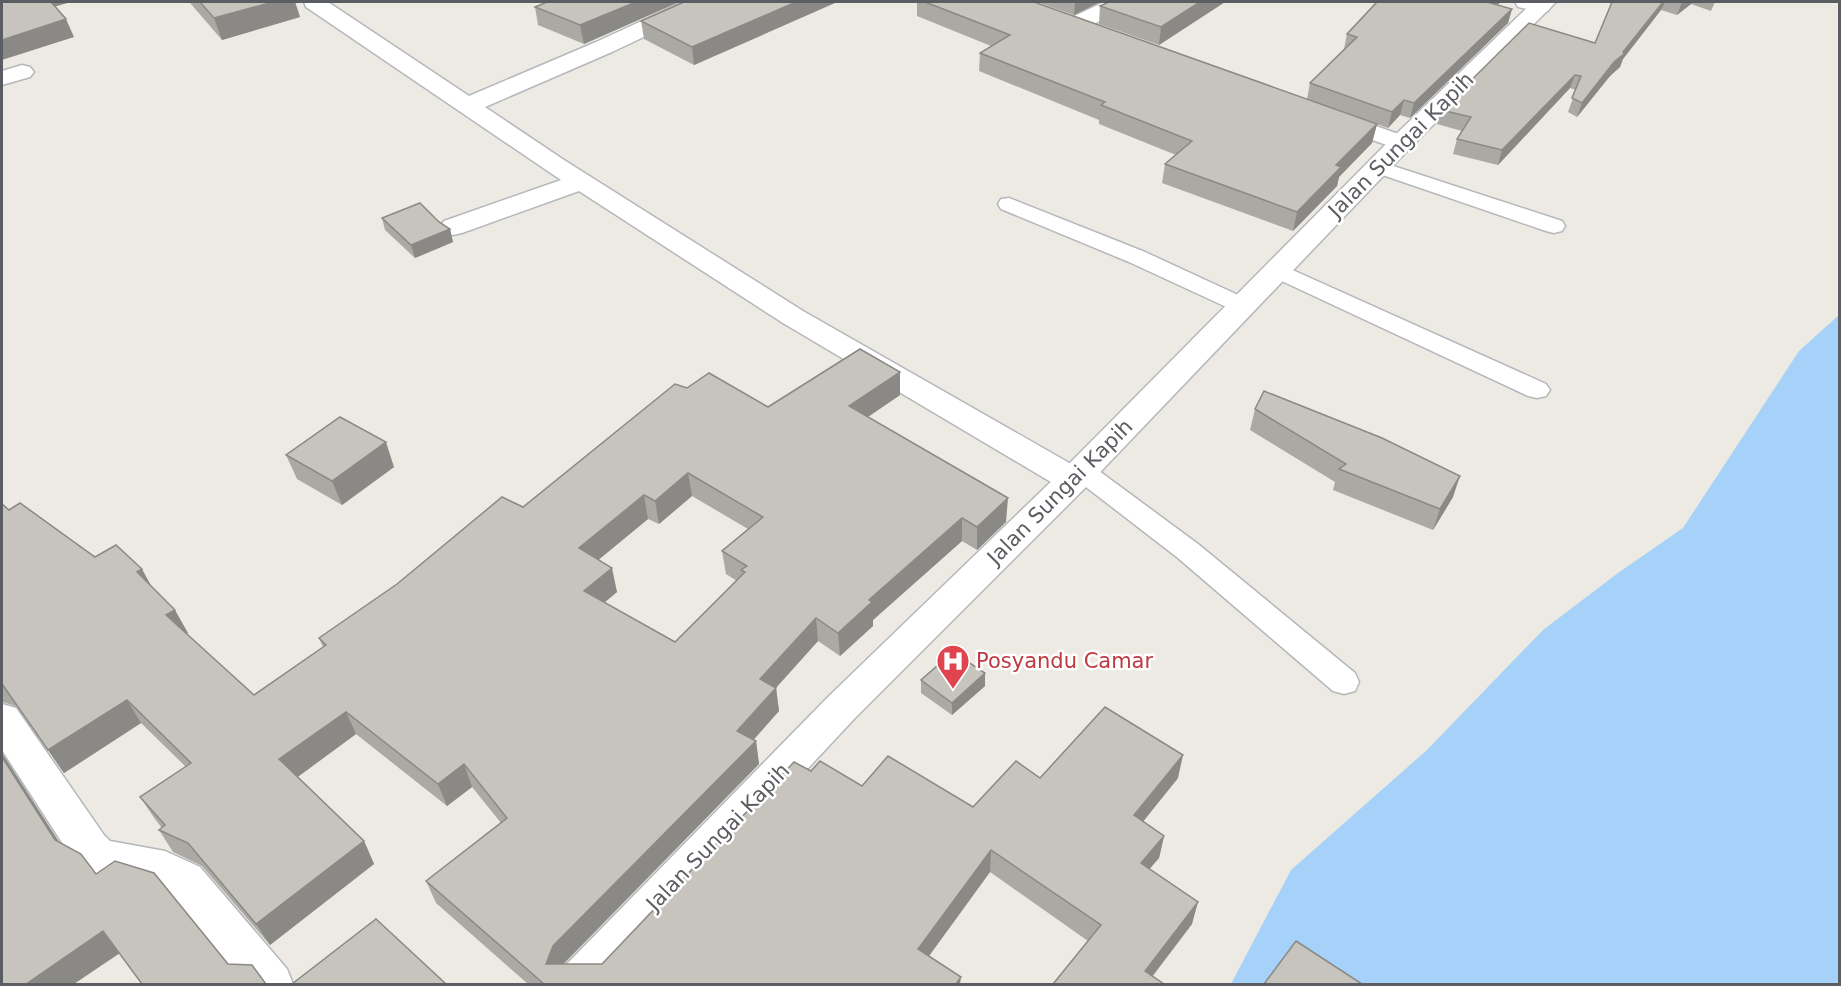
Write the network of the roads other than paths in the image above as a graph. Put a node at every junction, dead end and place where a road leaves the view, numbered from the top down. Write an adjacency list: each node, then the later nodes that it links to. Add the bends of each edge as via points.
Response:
1 (314, 2): 6 (street)
2 (699, 2): 6 (street)
3 (1120, 2): 5 (street, via 1066,20)
4 (1537, 3): 8 (street, Jalan Sungai Kapih)
5 (1106, 34)
6 (466, 106): 10 (street)
7 (1314, 111): 8 (street)
8 (1401, 143): 9 (street, Jalan Sungai Kapih)
9 (1378, 167): 13 (lane); 14 (street, Jalan Sungai Kapih)
10 (581, 182): 12 (street); 17 (street, via 793,317)
11 (1009, 204): 15 (lane)
12 (453, 226)
13 (1554, 226)
14 (1277, 270): 15 (street, Jalan Sungai Kapih); 16 (lane)
15 (1243, 306): 17 (street, Jalan Sungai Kapih)
16 (1537, 390)
17 (1077, 476): 18 (lane, via 1188,550); 21 (street, Jalan Sungai Kapih, via 841,708)
18 (1344, 682)
19 (2, 719): 20 (street, via 89,848 100,857 165,869 185,880)
20 (271, 984)
21 (578, 984)

